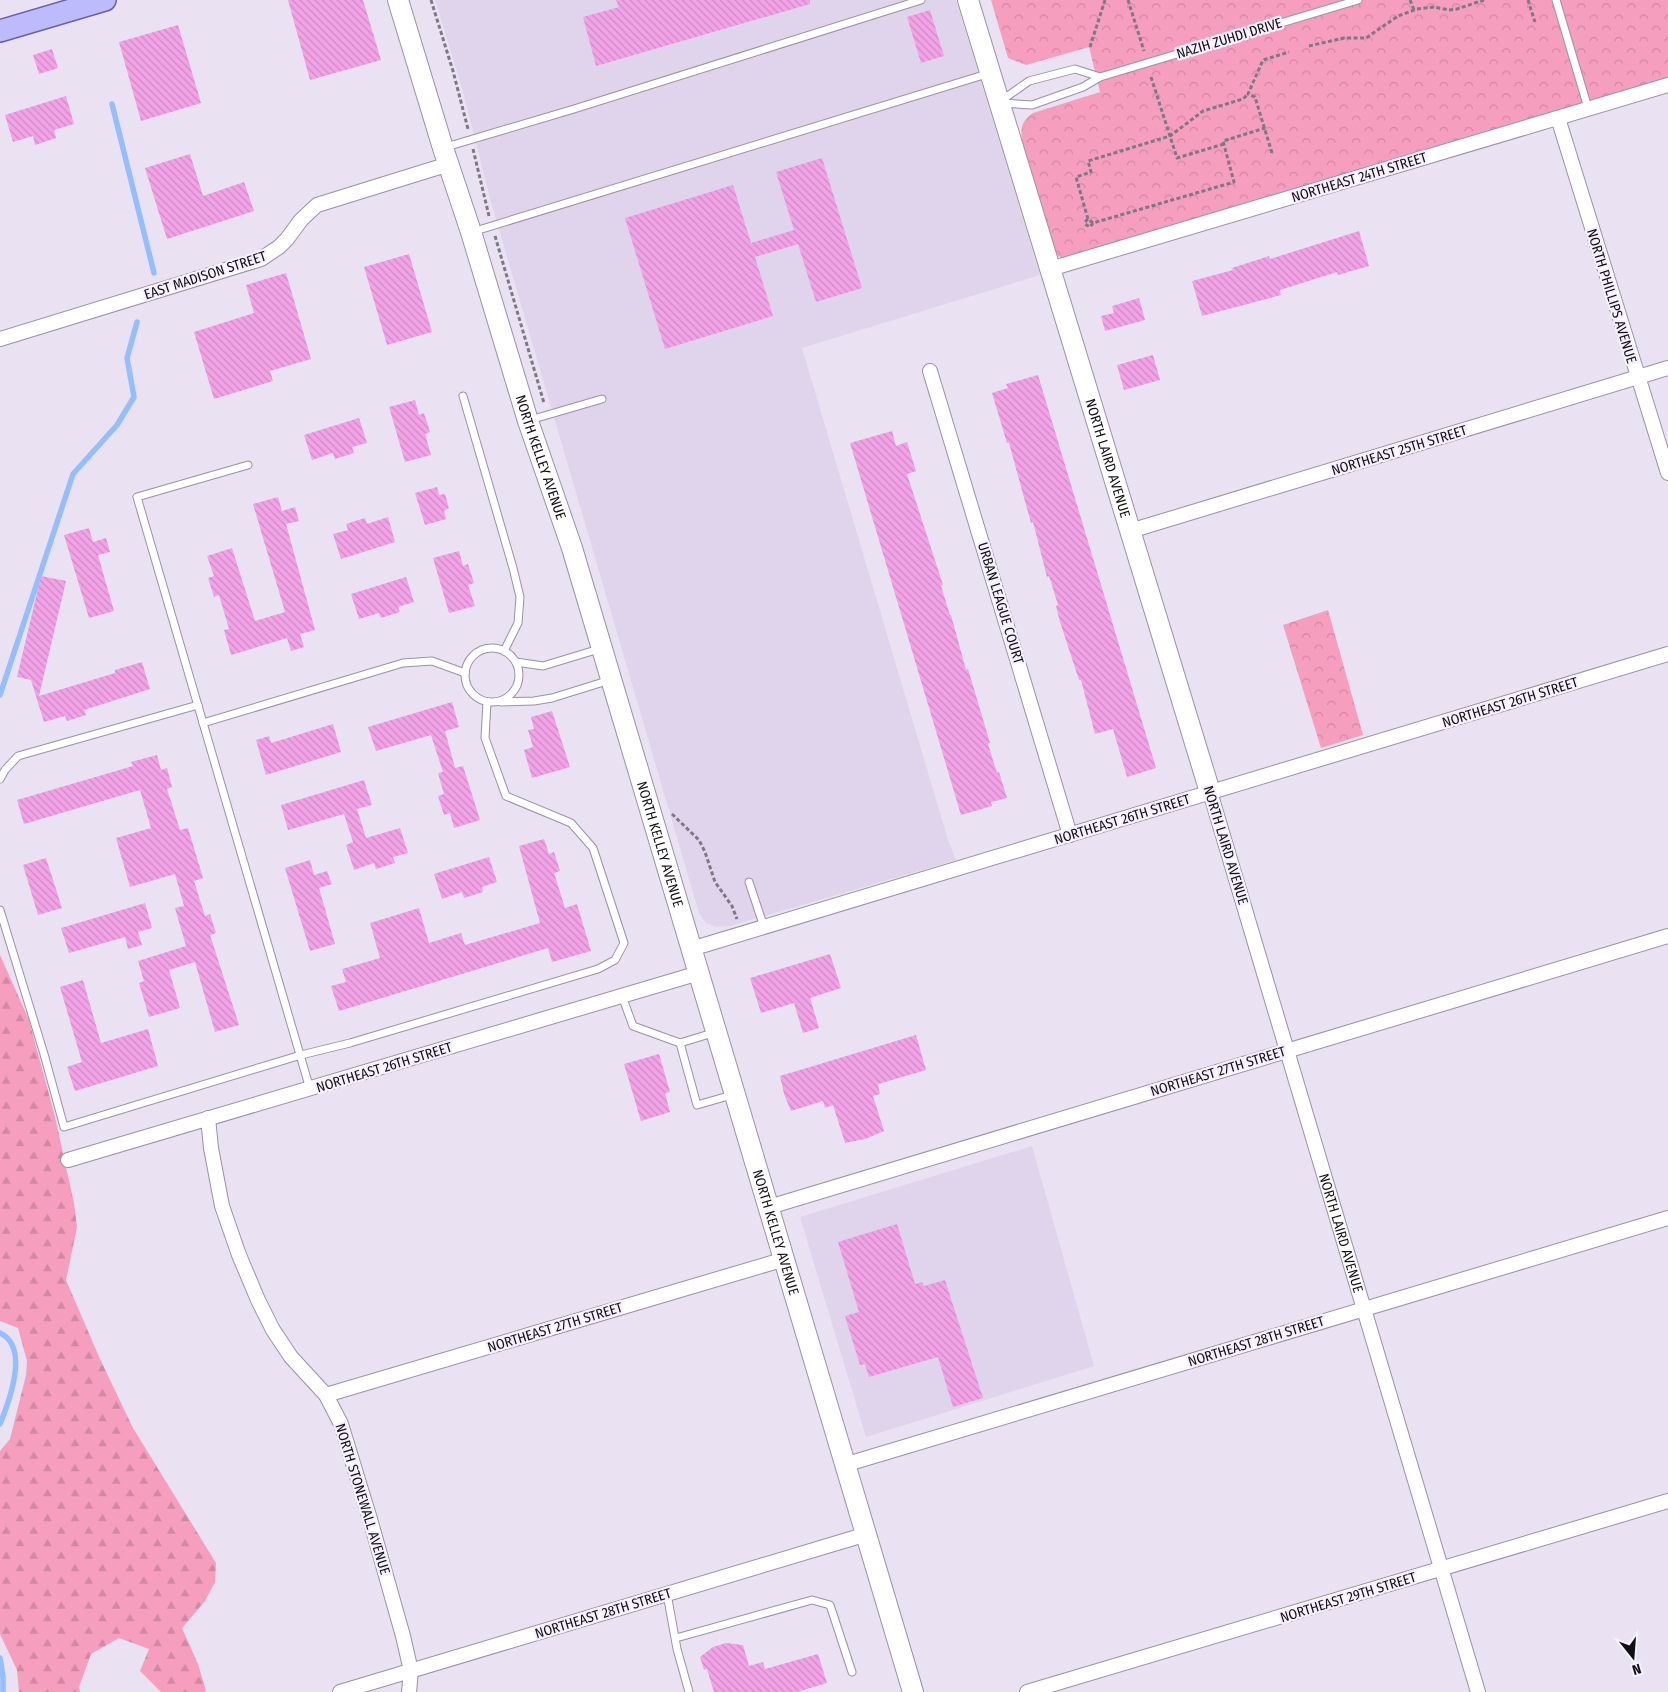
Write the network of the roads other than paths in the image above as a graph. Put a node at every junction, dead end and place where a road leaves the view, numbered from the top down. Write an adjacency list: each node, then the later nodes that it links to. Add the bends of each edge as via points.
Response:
1 (105, 0): 7 (main road)
2 (398, 0): 15 (main road, NORTH KELLEY AVENUE)
3 (921, 0): 15 (lane, via 470,140)
4 (968, 0): 9 (main road, NORTH LAIRD AVENUE)
5 (1358, 0): 10 (lane, NAZIH ZUHDI DRIVE)
6 (1556, 0): 13 (lane)
7 (83, 3): 8 (main road)
8 (0, 31)
9 (990, 73): 12 (main road, NORTH LAIRD AVENUE); 16 (lane)
10 (1100, 77): 12 (lane, NAZIH ZUHDI DRIVE, via 1082,88 1032,105); 12 (lane, via 1076,68 1029,81)
11 (1668, 85): 13 (street, NORTHEAST 24TH STREET)
12 (999, 102): 17 (main road, NORTH LAIRD AVENUE)
13 (1588, 108): 14 (street, NORTHEAST 24TH STREET)
14 (1558, 118): 17 (street, NORTHEAST 24TH STREET); 21 (street, NORTH PHILLIPS AVENUE)
15 (446, 156): 16 (main road, NORTH KELLEY AVENUE); 18 (street, EAST MADISON STREET, via 317,205 287,239 260,259)
16 (471, 232): 24 (main road, NORTH KELLEY AVENUE)
17 (1050, 269): 27 (main road, NORTH LAIRD AVENUE)
18 (0, 338)
19 (1668, 368): 21 (street, NORTHEAST 25TH STREET)
20 (930, 371): 40 (street, URBAN LEAGUE COURT)
21 (1637, 377): 26 (street, NORTH PHILLIPS AVENUE); 27 (street, NORTHEAST 25TH STREET)
22 (462, 396): 29 (lane, via 520,597 518,623)
23 (602, 399): 24 (lane)
24 (528, 421): 28 (main road, NORTH KELLEY AVENUE, via 572,548)
25 (248, 465): 36 (lane, via 137,497)
26 (1668, 473)
27 (1130, 531): 39 (main road, NORTH LAIRD AVENUE)
28 (602, 649): 31 (lane, via 543,666); 33 (main road, NORTH KELLEY AVENUE)
29 (504, 651): 31 (lane); 32 (lane, via 496,648 479,652 467,664)
30 (1668, 654): 39 (street, NORTHEAST 26TH STREET)
31 (516, 662): 35 (lane, via 517,686)
32 (465, 673): 34 (lane, via 468,690); 37 (lane, via 432,661 403,663)
33 (611, 680): 35 (lane, via 552,698); 45 (main road, NORTH KELLEY AVENUE)
34 (487, 702): 35 (lane); 51 (lane, via 485,738 506,796 571,823 593,848 624,943 615,960 598,969)
35 (498, 702)
36 (198, 705): 37 (lane); 38 (lane, via 18,756)
37 (204, 723): 51 (lane)
38 (0, 779)
39 (1210, 792): 40 (street, NORTHEAST 26TH STREET); 50 (street, NORTH LAIRD AVENUE)
40 (1070, 835): 43 (street, NORTHEAST 26TH STREET)
41 (749, 882): 43 (lane)
42 (0, 910): 51 (lane, via 64,1127)
43 (764, 927): 45 (street, NORTHEAST 26TH STREET)
44 (1668, 936): 50 (street, NORTHEAST 27TH STREET)
45 (691, 949): 46 (main road, NORTH KELLEY AVENUE)
46 (698, 973): 47 (street, NORTHEAST 26TH STREET); 48 (main road, NORTH KELLEY AVENUE)
47 (622, 996): 49 (lane, via 633,1026); 52 (street, NORTHEAST 26TH STREET)
48 (716, 1032): 49 (lane); 53 (main road, NORTH KELLEY AVENUE)
49 (680, 1043): 53 (lane, via 697,1105)
50 (1286, 1051): 56 (street, NORTHEAST 27TH STREET); 59 (street, NORTH LAIRD AVENUE)
51 (301, 1056): 52 (lane)
52 (310, 1089): 54 (street, NORTHEAST 26TH STREET)
53 (735, 1094): 56 (main road, NORTH KELLEY AVENUE)
54 (208, 1118): 55 (street, NORTHEAST 26TH STREET); 60 (street, NORTH STONEWALL AVENUE, via 222,1206 247,1273 273,1330 295,1362)
55 (68, 1160)
56 (769, 1206): 58 (main road, NORTH KELLEY AVENUE)
57 (1668, 1218): 59 (street, NORTHEAST 28TH STREET)
58 (785, 1259): 60 (street, NORTHEAST 27TH STREET); 61 (main road, NORTH KELLEY AVENUE)
59 (1364, 1308): 61 (street, NORTHEAST 28TH STREET); 64 (street, NORTH LAIRD AVENUE)
60 (326, 1395): 67 (street, NORTH STONEWALL AVENUE, via 347,1441)
61 (844, 1465): 63 (main road, NORTH KELLEY AVENUE)
62 (1668, 1501): 64 (street, NORTHEAST 29TH STREET)
63 (867, 1534): 65 (street, NORTHEAST 28TH STREET); 72 (main road, NORTH KELLEY AVENUE)
64 (1441, 1569): 73 (street, NORTHEAST 29TH STREET); 74 (street, NORTH LAIRD AVENUE)
65 (667, 1594): 66 (lane); 67 (street, NORTHEAST 28TH STREET)
66 (676, 1638): 68 (lane, via 812,1600 830,1605); 71 (lane)
67 (411, 1671): 69 (street, NORTHEAST 28TH STREET); 70 (street)
68 (852, 1672)
69 (340, 1692)
70 (408, 1692)
71 (690, 1692)
72 (913, 1692)
73 (1027, 1692)
74 (1478, 1692)

